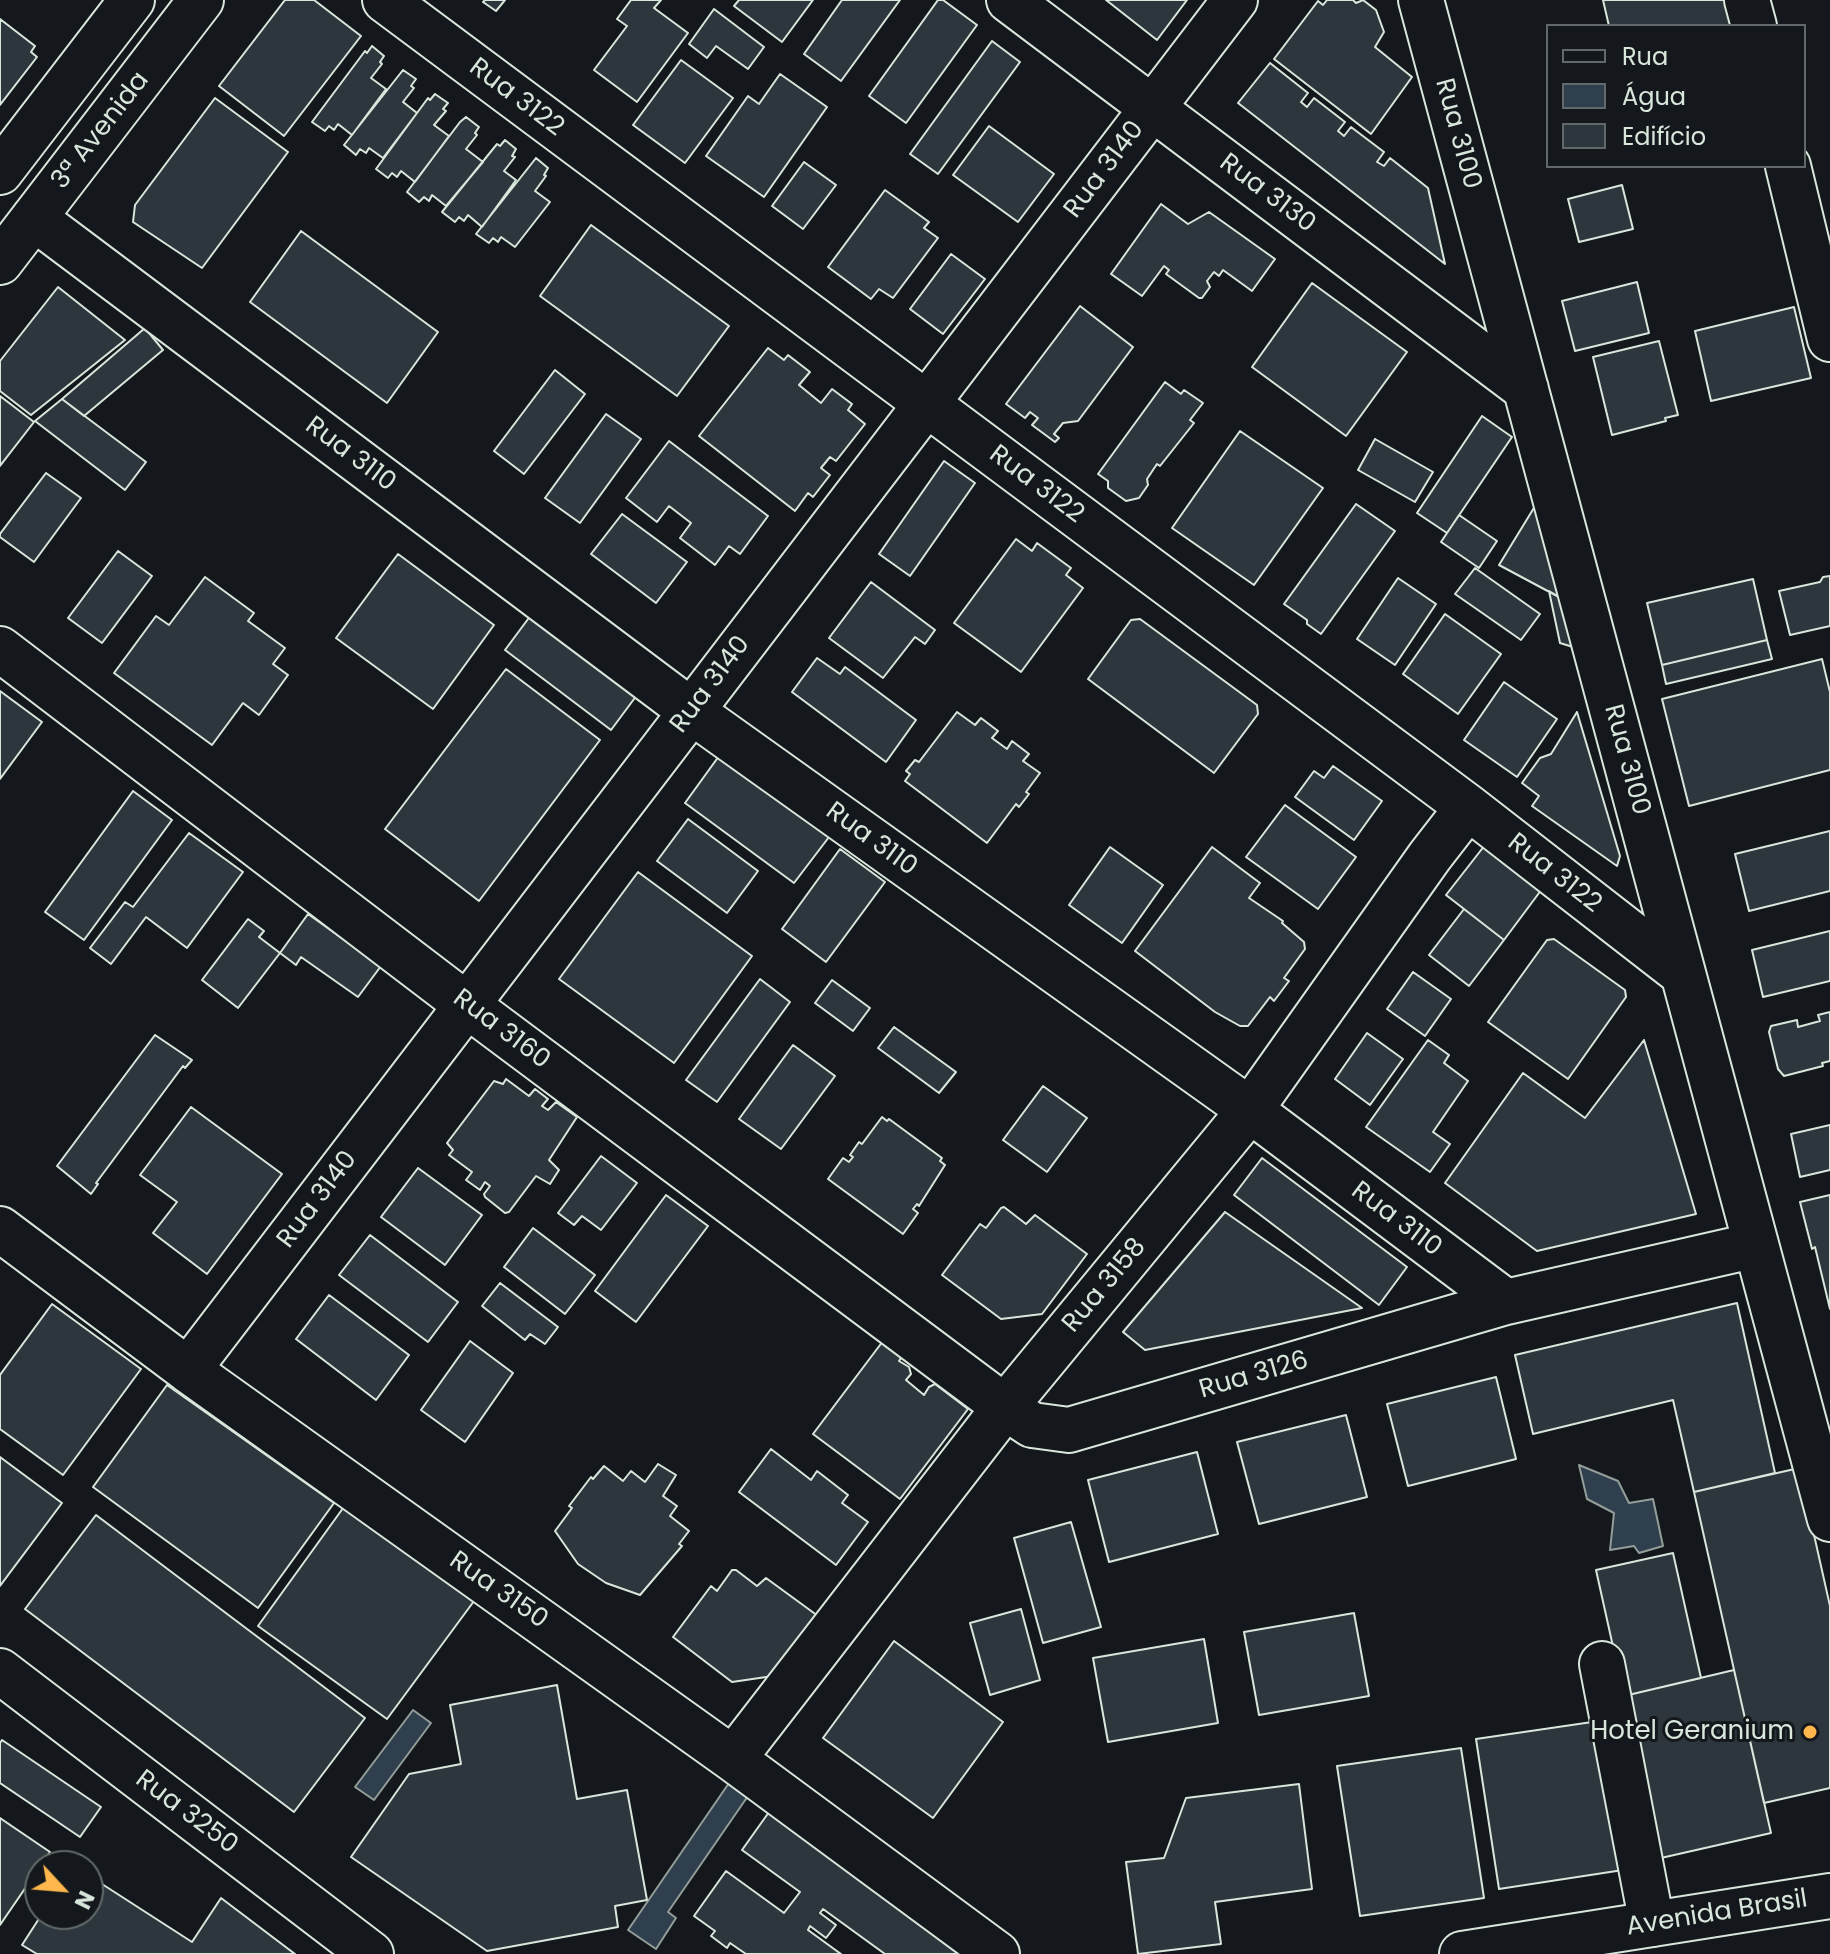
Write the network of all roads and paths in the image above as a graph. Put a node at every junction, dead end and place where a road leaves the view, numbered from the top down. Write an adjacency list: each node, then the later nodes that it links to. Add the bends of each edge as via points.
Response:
1 (132, 0): 11 (street, 3ª Avenida)
2 (201, 0): 12 (street, 3ª Avenida)
3 (385, 0): 16 (street, Rua 3122)
4 (1009, 0): 9 (street, Rua 3130)
5 (1235, 0): 9 (street, Rua 3140)
6 (1421, 0): 15 (street, Rua 3100)
7 (1747, 0): 8 (street)
8 (1753, 24)
9 (1153, 108): 15 (street, Rua 3130); 16 (street, Rua 3140)
10 (1788, 168): 14 (street)
11 (0, 172)
12 (34, 218): 13 (street, 3ª Avenida); 18 (street, Rua 3110)
13 (0, 262)
14 (1830, 339)
15 (1526, 389): 20 (street, Rua 3100)
16 (926, 403): 18 (street, Rua 3140); 19 (street, Rua 3122)
17 (0, 649): 21 (street, Rua 3160)
18 (691, 711): 21 (street, Rua 3140); 22 (street, Rua 3110)
19 (1468, 807): 20 (street, Rua 3122); 22 (street, Rua 3158)
20 (1683, 974): 24 (street, Rua 3100)
21 (467, 1005): 26 (street, Rua 3140); 27 (street, Rua 3160)
22 (1250, 1110): 25 (street, Rua 3110); 27 (street, Rua 3158)
23 (0, 1229): 26 (street, Rua 3150)
24 (1756, 1245): 25 (street); 28 (street, Rua 3100)
25 (1506, 1302): 27 (street, Rua 3126, via 1069,1430 1032,1425)
26 (188, 1370): 31 (street, Rua 3150)
27 (1005, 1407): 31 (street, Rua 3158)
28 (1830, 1519)
29 (1602, 1664): 33 (street)
30 (0, 1671): 34 (street, Rua 3250)
31 (733, 1759): 35 (street, Rua 3150)
32 (1830, 1896): 33 (street, Avenida Brasil)
33 (1652, 1924): 36 (street, Avenida Brasil)
34 (371, 1954)
35 (997, 1954)
36 (1462, 1954)

